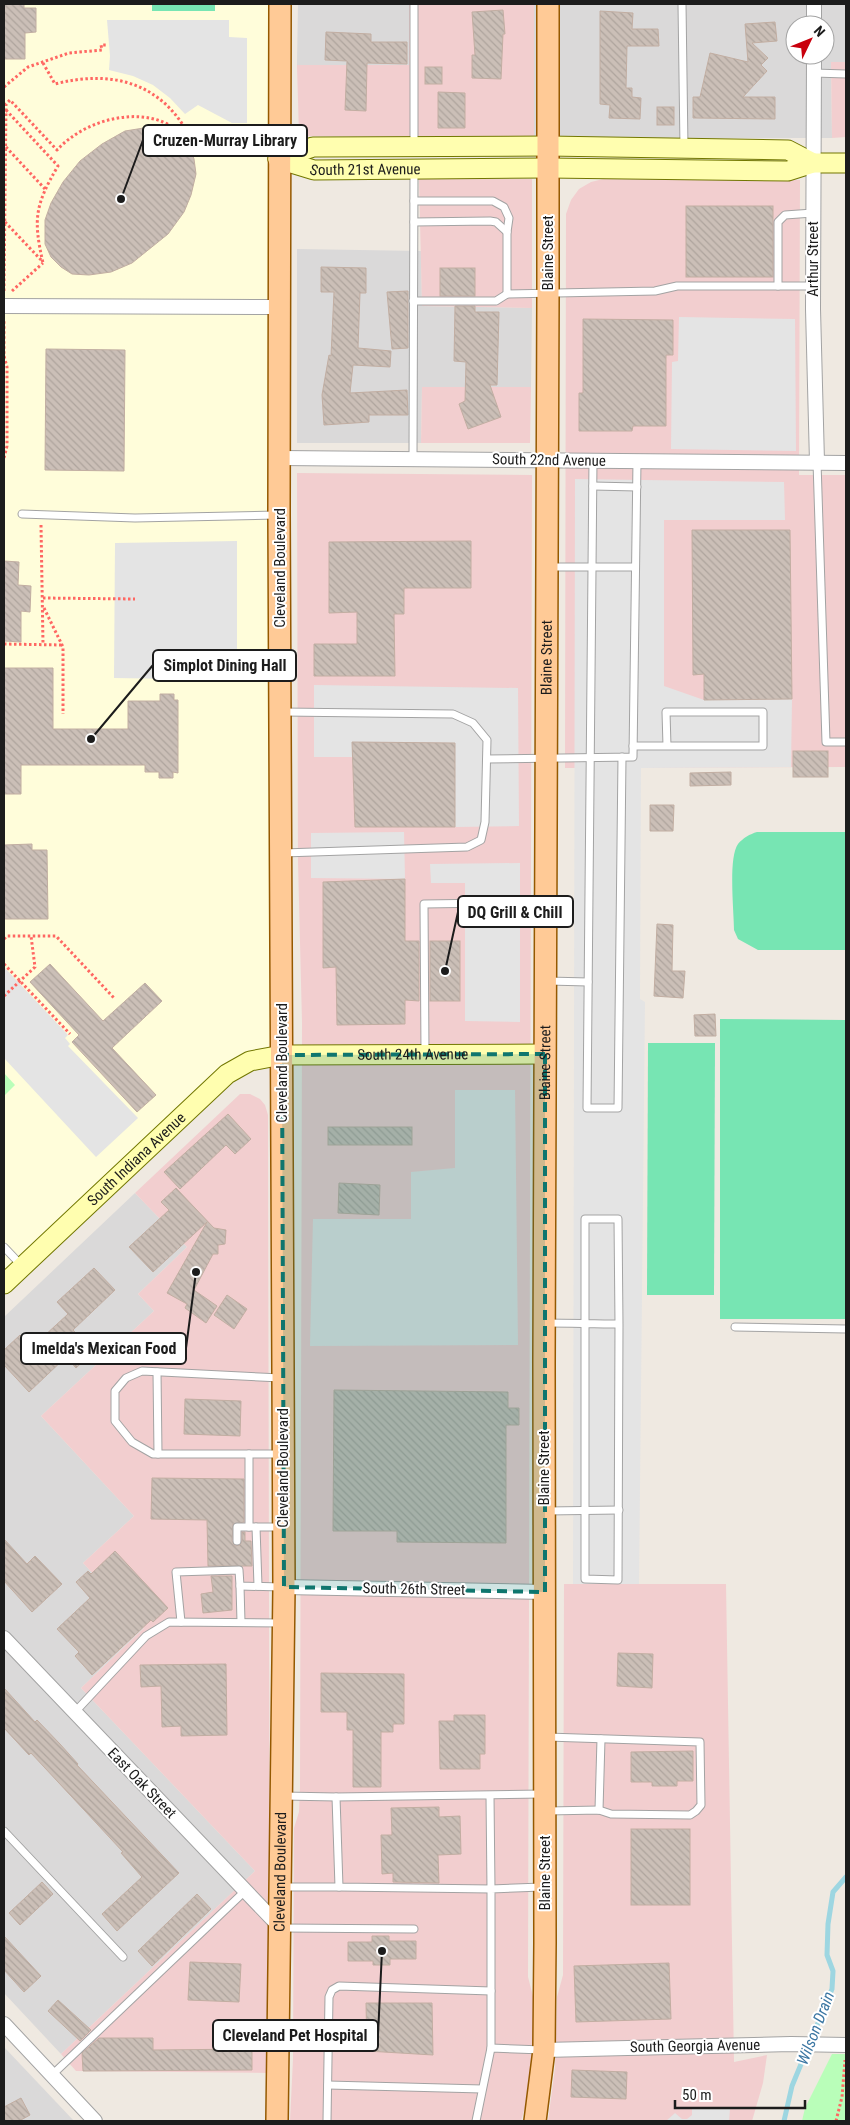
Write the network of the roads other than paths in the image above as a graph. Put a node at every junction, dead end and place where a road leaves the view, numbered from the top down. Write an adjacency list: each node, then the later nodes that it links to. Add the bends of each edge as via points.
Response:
1 (280, 4): 11 (main road, Cleveland Boulevard)
2 (414, 4): 9 (lane)
3 (548, 4): 8 (main road, Blaine Street)
4 (682, 4): 10 (lane)
5 (814, 65): 6 (street, Arthur Street)
6 (814, 73): 7 (lane); 12 (street, Arthur Street)
7 (846, 74)
8 (548, 146): 9 (main road, South 21st Avenue); 10 (main road, South 21st Avenue); 14 (main road, Blaine Street)
9 (414, 147): 11 (main road, South 21st Avenue, via 313,147)
10 (684, 149): 12 (main road, South 21st Avenue, via 788,150)
11 (278, 159): 15 (main road, South 21st Avenue, via 314,170); 26 (main road, Cleveland Boulevard)
12 (812, 163): 13 (main road, South 21st Avenue); 14 (main road, South 21st Avenue, via 788,171); 17 (street, Arthur Street)
13 (846, 163)
14 (548, 168): 15 (main road, South 21st Avenue); 22 (main road, Blaine Street)
15 (414, 169): 16 (lane)
16 (414, 201): 18 (lane); 19 (lane, via 493,201 508,212)
17 (813, 213): 20 (lane, via 785,215 778,222); 21 (street, Arthur Street)
18 (414, 222): 19 (lane, via 490,221); 24 (lane)
19 (507, 232): 23 (lane)
20 (778, 286): 21 (lane); 22 (lane, via 677,286 655,291)
21 (813, 286): 32 (street, Arthur Street)
22 (548, 293): 23 (lane); 29 (main road, Blaine Street)
23 (507, 294): 24 (lane, via 496,301)
24 (414, 301): 28 (lane)
25 (4, 306): 26 (street)
26 (280, 307): 27 (main road, Cleveland Boulevard)
27 (280, 458): 28 (street, South 22nd Avenue); 37 (main road, Cleveland Boulevard)
28 (413, 458): 29 (street, South 22nd Avenue)
29 (547, 459): 30 (street, South 22nd Avenue); 38 (main road, Blaine Street)
30 (593, 460): 31 (street, South 22nd Avenue); 34 (lane)
31 (637, 461): 32 (street, South 22nd Avenue); 35 (lane)
32 (817, 462): 33 (street, South 22nd Avenue); 42 (lane, via 826,742)
33 (846, 463)
34 (593, 486): 35 (lane); 40 (lane)
35 (637, 487): 39 (lane)
36 (22, 514): 37 (lane, via 136,518)
37 (279, 514): 41 (main road, Cleveland Boulevard)
38 (547, 567): 40 (lane); 46 (main road, Blaine Street)
39 (635, 567): 40 (lane); 43 (lane)
40 (592, 568): 47 (lane)
41 (280, 712): 48 (lane, via 453,714 473,724 487,740); 49 (main road, Cleveland Boulevard)
42 (846, 742)
43 (633, 746): 44 (lane); 45 (lane, via 632,757)
44 (667, 746): 44 (lane, via 762,746 763,712 666,712)
45 (622, 757): 47 (lane); 52 (lane, via 618,1108 587,1108)
46 (546, 758): 47 (lane); 48 (lane); 51 (main road, Blaine Street)
47 (590, 758): 52 (lane)
48 (487, 759): 49 (lane, via 485,822 481,840 467,847)
49 (281, 853): 54 (main road, Cleveland Boulevard)
50 (492, 903): 55 (lane, via 424,904)
51 (545, 981): 52 (lane); 53 (main road, Blaine Street)
52 (588, 982)
53 (545, 1054): 55 (main road, South 24th Avenue); 59 (main road, Blaine Street)
54 (282, 1055): 55 (main road, South 24th Avenue); 57 (main road, South Indiana Avenue, via 250,1061 227,1074); 65 (main road, Cleveland Boulevard)
55 (425, 1055)
56 (4, 1247): 57 (lane)
57 (22, 1266): 58 (main road, South Indiana Avenue)
58 (4, 1284)
59 (544, 1323): 60 (lane); 71 (main road, Blaine Street)
60 (585, 1324): 61 (lane); 61 (lane, via 585,1220 618,1219); 69 (lane)
61 (619, 1324): 70 (lane)
62 (736, 1327): 63 (lane)
63 (846, 1329)
64 (157, 1372): 65 (lane); 66 (lane); 66 (lane, via 142,1372 126,1378 115,1392 115,1421 132,1442)
65 (283, 1378): 68 (main road, Cleveland Boulevard)
66 (158, 1454): 67 (lane)
67 (249, 1454): 68 (lane); 72 (lane)
68 (283, 1454): 73 (main road, Cleveland Boulevard)
69 (585, 1510): 70 (lane); 70 (lane, via 585,1579 618,1580); 71 (lane)
70 (619, 1510)
71 (544, 1511): 78 (main road, Blaine Street)
72 (253, 1527): 73 (lane); 74 (lane, via 237,1527); 76 (lane)
73 (284, 1527): 77 (main road, Cleveland Boulevard)
74 (237, 1541)
75 (240, 1586): 76 (lane); 79 (lane, via 239,1568 176,1572); 80 (lane)
76 (258, 1586): 77 (lane)
77 (284, 1587): 78 (street, South 26th Street); 81 (main road, Cleveland Boulevard)
78 (545, 1592): 84 (main road, Blaine Street)
79 (182, 1622): 80 (lane); 83 (lane, via 169,1622 146,1636)
80 (241, 1622): 81 (lane)
81 (283, 1623): 86 (main road, Cleveland Boulevard)
82 (4, 1638): 83 (street, East Oak Street)
83 (75, 1712): 96 (street, East Oak Street)
84 (545, 1738): 85 (lane); 89 (main road, Blaine Street)
85 (601, 1739): 90 (lane); 90 (lane, via 700,1742 700,1806 690,1814 611,1814)
86 (281, 1796): 88 (lane); 92 (main road, Cleveland Boulevard)
87 (490, 1796): 88 (lane); 89 (lane); 95 (lane)
88 (336, 1797): 93 (lane)
89 (545, 1803): 90 (lane); 94 (main road, Blaine Street)
90 (599, 1810)
91 (4, 1831): 99 (lane)
92 (280, 1887): 93 (lane); 97 (main road, Cleveland Boulevard)
93 (339, 1887): 95 (lane)
94 (545, 1887): 95 (lane); 103 (main road, Blaine Street)
95 (492, 1889): 100 (lane)
96 (245, 1891): 97 (street, East Oak Street); 105 (lane)
97 (280, 1928): 98 (lane); 109 (main road, Cleveland Boulevard)
98 (414, 1929)
99 (123, 1957)
100 (491, 1991): 102 (lane); 106 (lane, via 339,1986 332,1990 329,1997)
101 (4, 2024): 105 (street)
102 (491, 2048): 103 (lane); 107 (lane)
103 (544, 2050): 104 (street, South Georgia Avenue, via 790,2044 828,2045); 112 (main road, Blaine Street)
104 (846, 2051)
105 (52, 2075): 108 (street)
106 (328, 2085): 107 (lane); 110 (lane)
107 (482, 2089): 111 (lane)
108 (95, 2121)
109 (277, 2121)
110 (327, 2121)
111 (476, 2121)
112 (536, 2121)

